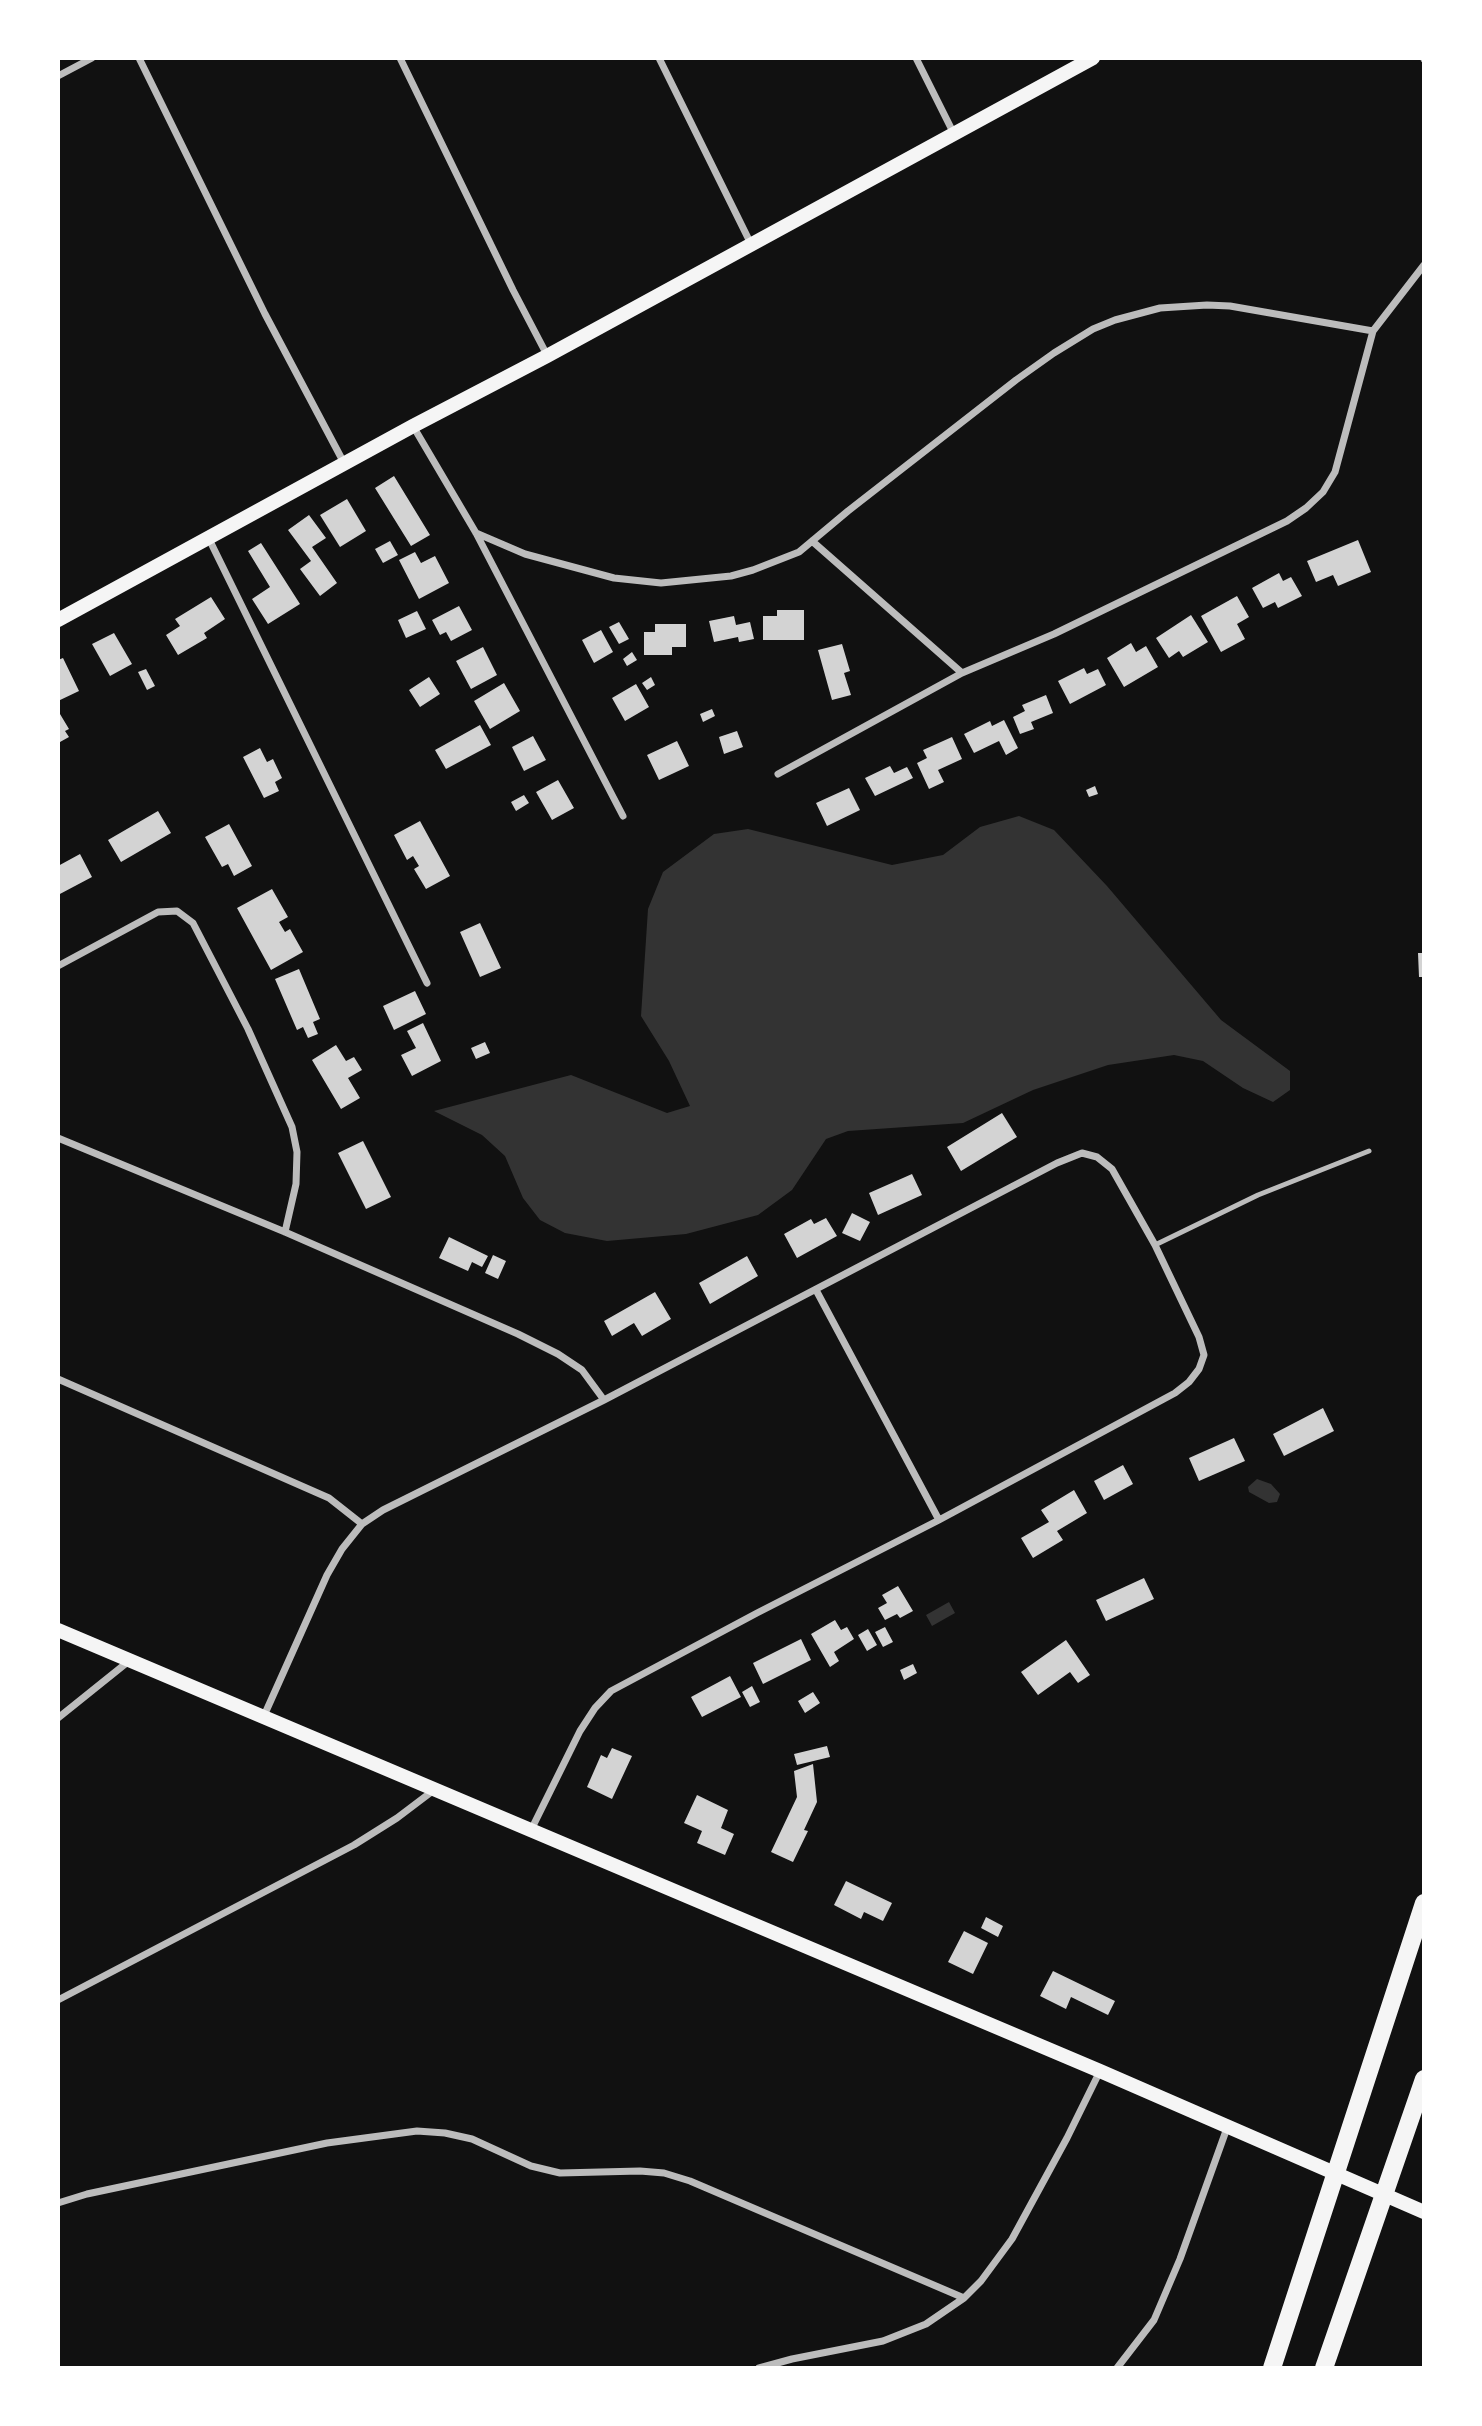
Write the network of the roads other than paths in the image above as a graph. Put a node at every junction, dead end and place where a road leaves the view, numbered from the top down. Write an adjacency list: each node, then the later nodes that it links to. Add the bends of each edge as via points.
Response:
1 (92, 58): 7 (street)
2 (139, 58): 14 (street, via 258,302)
3 (400, 58): 12 (street)
4 (659, 58): 9 (street)
5 (916, 58): 8 (street)
6 (1093, 58): 8 (main road)
7 (58, 76)
8 (954, 134): 9 (main road)
9 (751, 244): 12 (main road)
10 (1424, 265): 11 (street)
11 (1373, 331): 17 (street, via 1207,305 1160,308 1115,320 1016,380); 19 (street, via 1335,472 1307,508 1054,634)
12 (547, 356): 13 (main road)
13 (413, 426): 14 (main road); 15 (street)
14 (344, 464): 16 (main road)
15 (476, 533): 17 (street, via 565,566 661,583 753,570 799,552); 21 (street)
16 (209, 538): 18 (main road); 23 (street)
17 (812, 541): 19 (street)
18 (58, 620)
19 (962, 673): 20 (street)
20 (778, 774)
21 (623, 816)
22 (58, 966): 26 (street, via 158,912 177,911 193,923 248,1028 292,1127 296,1184)
23 (427, 983)
24 (58, 1138): 26 (street)
25 (1369, 1151): 27 (lane, via 1258,1195)
26 (285, 1232): 30 (street, via 558,1354 582,1370)
27 (1155, 1245): 28 (street, via 1112,1169 1097,1157 1082,1153); 31 (street, via 1204,1355 1189,1382)
28 (816, 1290): 30 (street); 31 (street)
29 (58, 1379): 32 (street, via 329,1498)
30 (604, 1400): 32 (street)
31 (939, 1520): 38 (street, via 611,1691 580,1731)
32 (362, 1524): 36 (street, via 327,1575)
33 (58, 1630): 34 (main road)
34 (129, 1661): 35 (street); 36 (main road)
35 (58, 1718)
36 (262, 1718): 37 (main road)
37 (434, 1790): 38 (main road); 40 (street, via 354,1845)
38 (531, 1831): 41 (main road)
39 (1424, 1903): 49 (highway)
40 (58, 2000)
41 (1100, 2071): 43 (main road); 46 (street, via 1012,2239)
42 (1424, 2079): 50 (highway)
43 (1227, 2128): 45 (main road); 48 (street, via 1154,2320)
44 (58, 2203): 46 (street, via 327,2143 417,2131 445,2133 560,2173 640,2171 690,2181)
45 (1424, 2212)
46 (964, 2298): 47 (street, via 926,2324 883,2341)
47 (759, 2368)
48 (1117, 2368)
49 (1272, 2368)
50 (1324, 2368)

